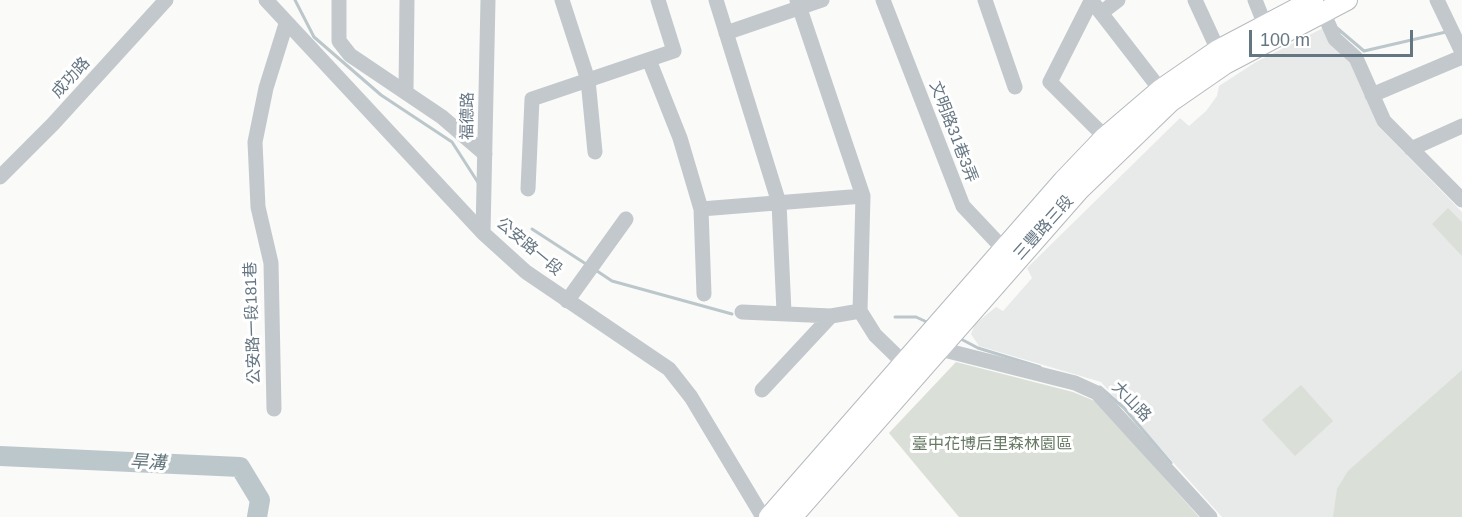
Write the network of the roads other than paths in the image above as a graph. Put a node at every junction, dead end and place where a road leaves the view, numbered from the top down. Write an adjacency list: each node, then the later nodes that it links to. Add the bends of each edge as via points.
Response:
1 (166, 0): 38 (street, 成功路)
2 (266, 0): 20 (street, 公安路一段)
3 (339, 0): 29 (street, via 339,40 350,55)
4 (407, 0): 29 (street)
5 (488, 0): 37 (street, 福德路)
6 (562, 0): 27 (street)
7 (658, 0): 26 (street, via 674,51)
8 (717, 0): 22 (street)
9 (822, 0): 17 (street)
10 (883, 0): 46 (street, 文明路31巷3弄, via 963,206)
11 (984, 0): 28 (street)
12 (1118, 0): 19 (street)
13 (1195, 0): 23 (street)
14 (1255, 0): 21 (street)
15 (1347, 0): 18 (main road, 三豐路三段)
16 (1437, 0): 24 (street)
17 (798, 4): 22 (street); 40 (street)
18 (1318, 4): 21 (main road, 三豐路三段); 30 (main road, 三豐路三段, via 1225,64); 31 (street, via 1335,39 1356,58)
19 (1094, 5): 30 (street); 33 (street, via 1050,82)
20 (286, 24): 45 (street, 公安路一段); 56 (street, 公安路一段181巷, via 266,88 255,142 258,207 271,263)
21 (1265, 24): 23 (main road, 三豐路三段)
22 (726, 33): 42 (street)
23 (1218, 50): 30 (main road, 三豐路三段)
24 (1462, 52)
25 (1462, 57): 31 (street)
26 (649, 60): 27 (street); 43 (street, via 680,138)
27 (588, 80): 36 (street); 39 (street, via 532,99)
28 (1015, 87)
29 (406, 91): 37 (street)
30 (1165, 96): 33 (main road, 三豐路三段); 34 (main road, 三豐路三段)
31 (1372, 96): 35 (street, via 1384,122)
32 (1462, 126): 35 (street)
33 (1105, 137): 34 (street); 46 (main road, 三豐路三段)
34 (1127, 143): 46 (main road, 三豐路三段)
35 (1411, 149): 41 (street)
36 (596, 152)
37 (485, 154): 45 (street, 福德路)
38 (0, 177)
39 (528, 189)
40 (863, 196): 42 (street); 49 (street)
41 (1462, 200)
42 (779, 203): 43 (street); 51 (street)
43 (701, 209): 47 (street)
44 (626, 219): 48 (street)
45 (483, 233): 48 (street, 公安路一段, via 526,272)
46 (1009, 256): 53 (main road, 三豐路三段)
47 (704, 294)
48 (567, 301): 57 (street, 公安路一段, via 669,369 691,397)
49 (860, 311): 52 (street); 54 (street, via 875,335)
50 (742, 312): 51 (street)
51 (784, 312): 52 (street)
52 (831, 316): 55 (street)
53 (934, 344): 54 (main road, 三豐路三段); 60 (street, 大山路, via 1075,383 1097,393)
54 (911, 370): 58 (main road, 三豐路三段); 59 (main road, 三豐路三段)
55 (762, 390)
56 (274, 409)
57 (763, 517)
58 (769, 517)
59 (792, 517)
60 (1210, 517)

